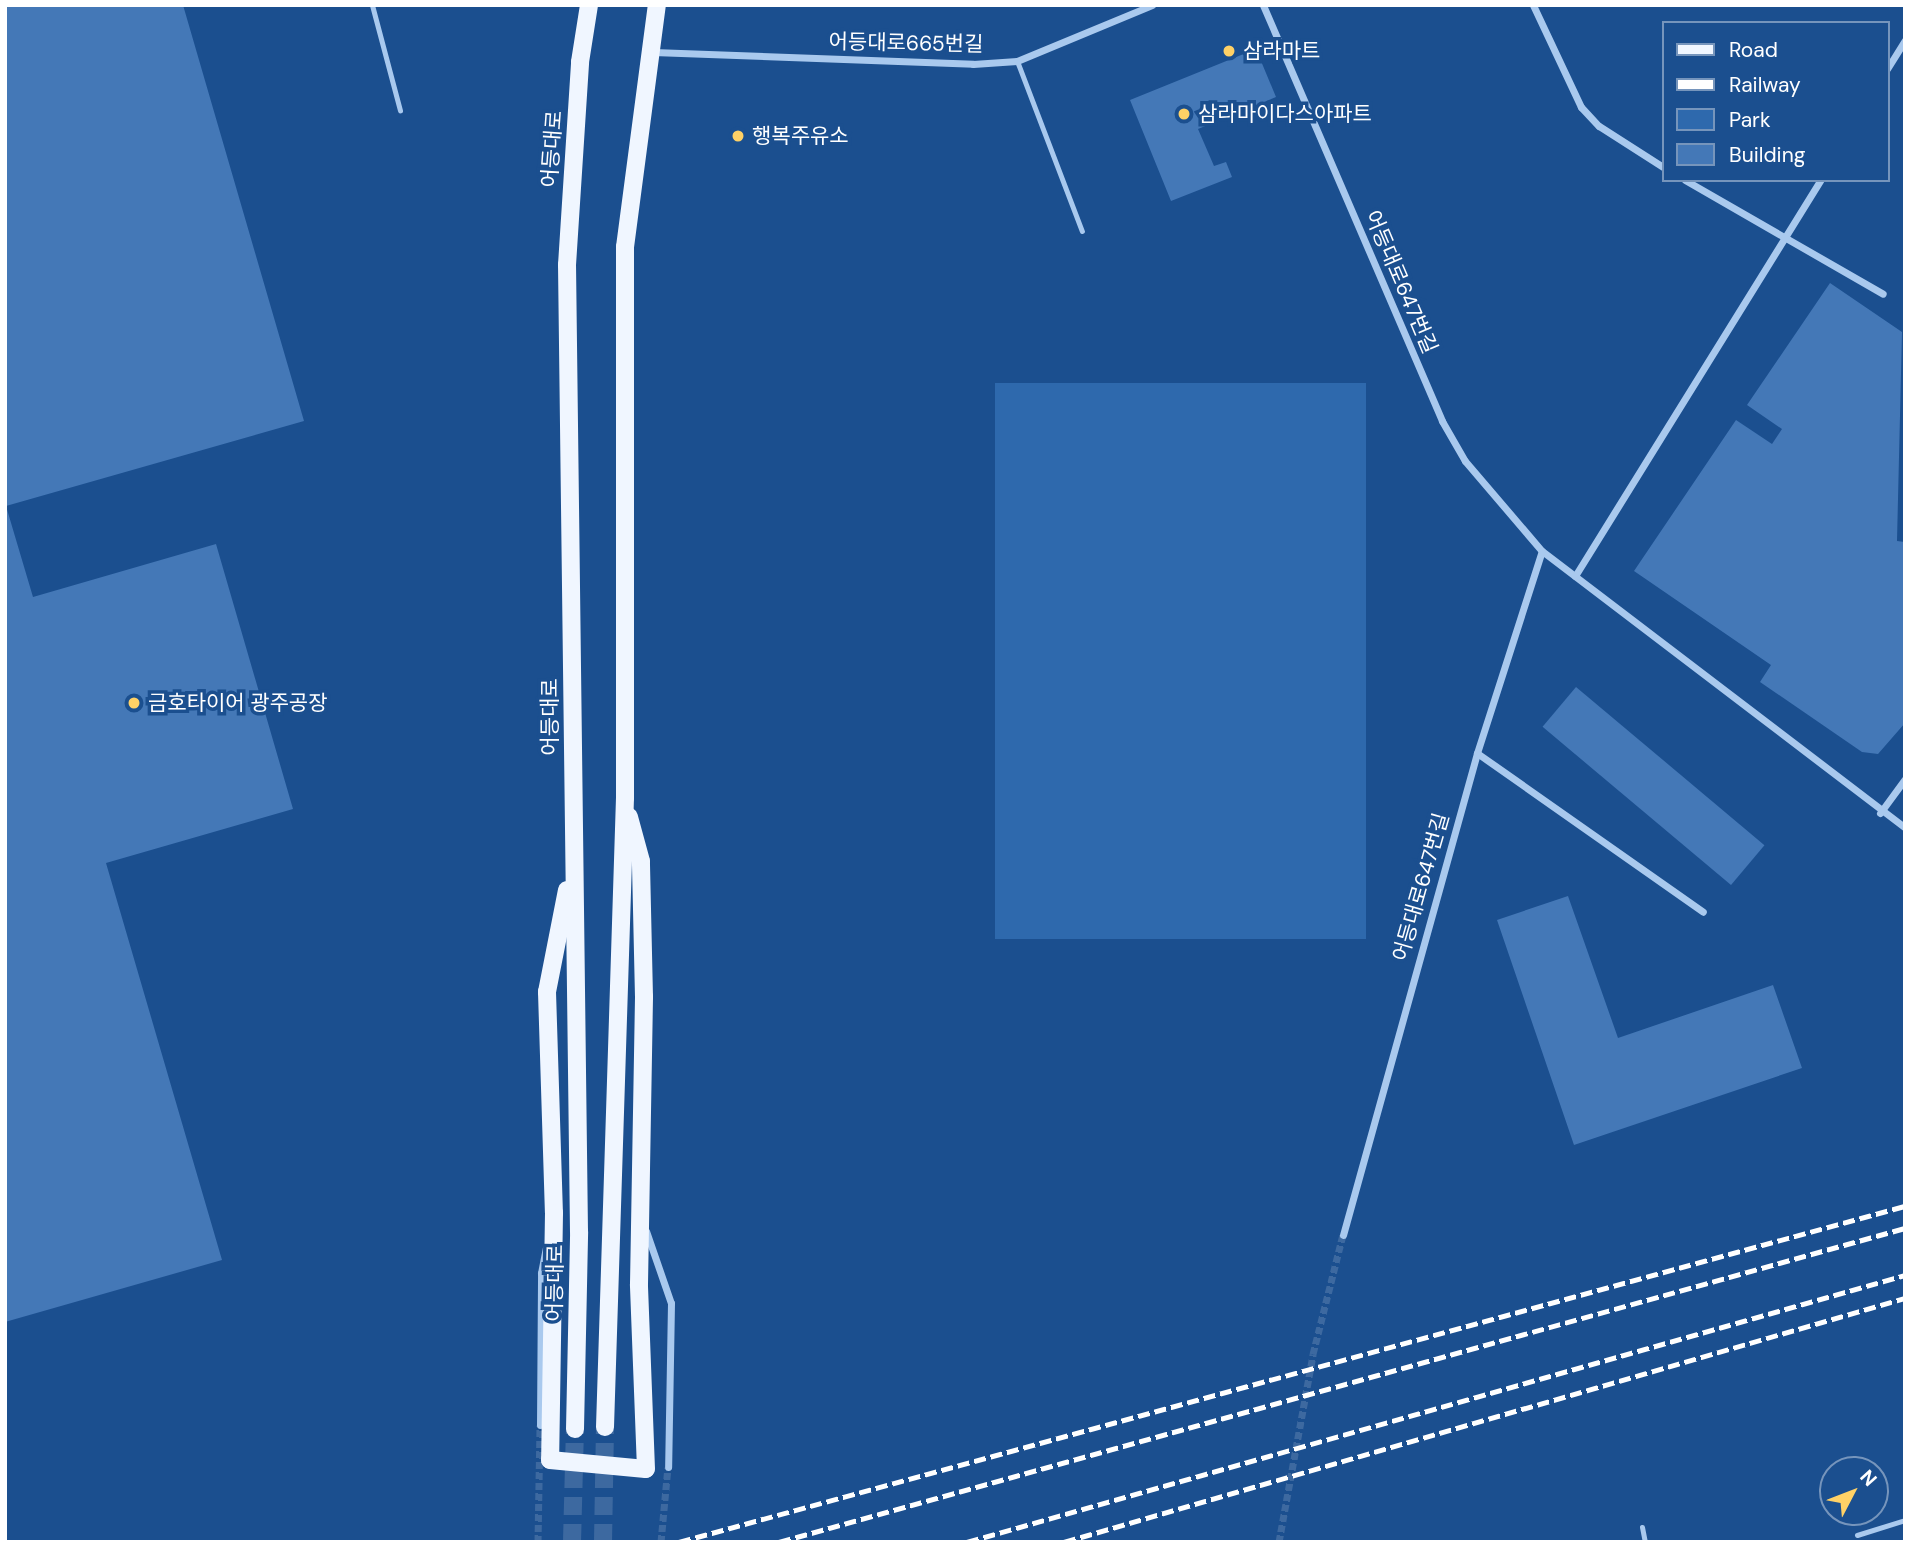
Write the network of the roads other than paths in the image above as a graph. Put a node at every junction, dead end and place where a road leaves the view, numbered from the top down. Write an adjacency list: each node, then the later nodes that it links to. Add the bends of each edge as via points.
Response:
1 (372, 5): 11 (lane)
2 (589, 5): 25 (main road, 어등대로, via 580,62 566,265)
3 (657, 5): 8 (main road)
4 (1152, 5): 9 (street, 어등대로665번길)
5 (1263, 5): 18 (street, 어등대로647번길, via 1442,421 1465,461)
6 (1533, 5): 12 (street, via 1581,107 1599,126)
7 (1905, 40): 10 (street)
8 (649, 52): 9 (street, 어등대로665번길, via 973,64); 22 (main road, via 625,247)
9 (1017, 61): 15 (lane)
10 (1889, 66)
11 (400, 110)
12 (1661, 166)
13 (1688, 182): 16 (street)
14 (1820, 182): 16 (street)
15 (1082, 232)
16 (1786, 239): 17 (street); 19 (street)
17 (1883, 294)
18 (1542, 551): 19 (street, 어등대로647번길); 20 (street, 어등대로647번길)
19 (1575, 576): 23 (street, 어등대로647번길)
20 (1477, 753): 26 (street); 29 (street, 어등대로647번길)
21 (1905, 779): 23 (street)
22 (625, 798): 28 (main road, via 641,861); 31 (main road)
23 (1880, 813): 24 (street, 어등대로647번길)
24 (1905, 828)
25 (574, 852): 27 (main road, via 547,992); 32 (main road, 어등대로, via 579,1232)
26 (1703, 912)
27 (554, 1213): 28 (main road, via 550,1460 646,1469); 30 (street, via 541,1273)
28 (640, 1215): 33 (street, via 671,1303)
29 (1343, 1235)
30 (540, 1425)
31 (605, 1427)
32 (575, 1429)
33 (668, 1467)
34 (1905, 1520): 36 (lane)
35 (1642, 1527): 37 (lane)
36 (1857, 1535)
37 (1646, 1542)

